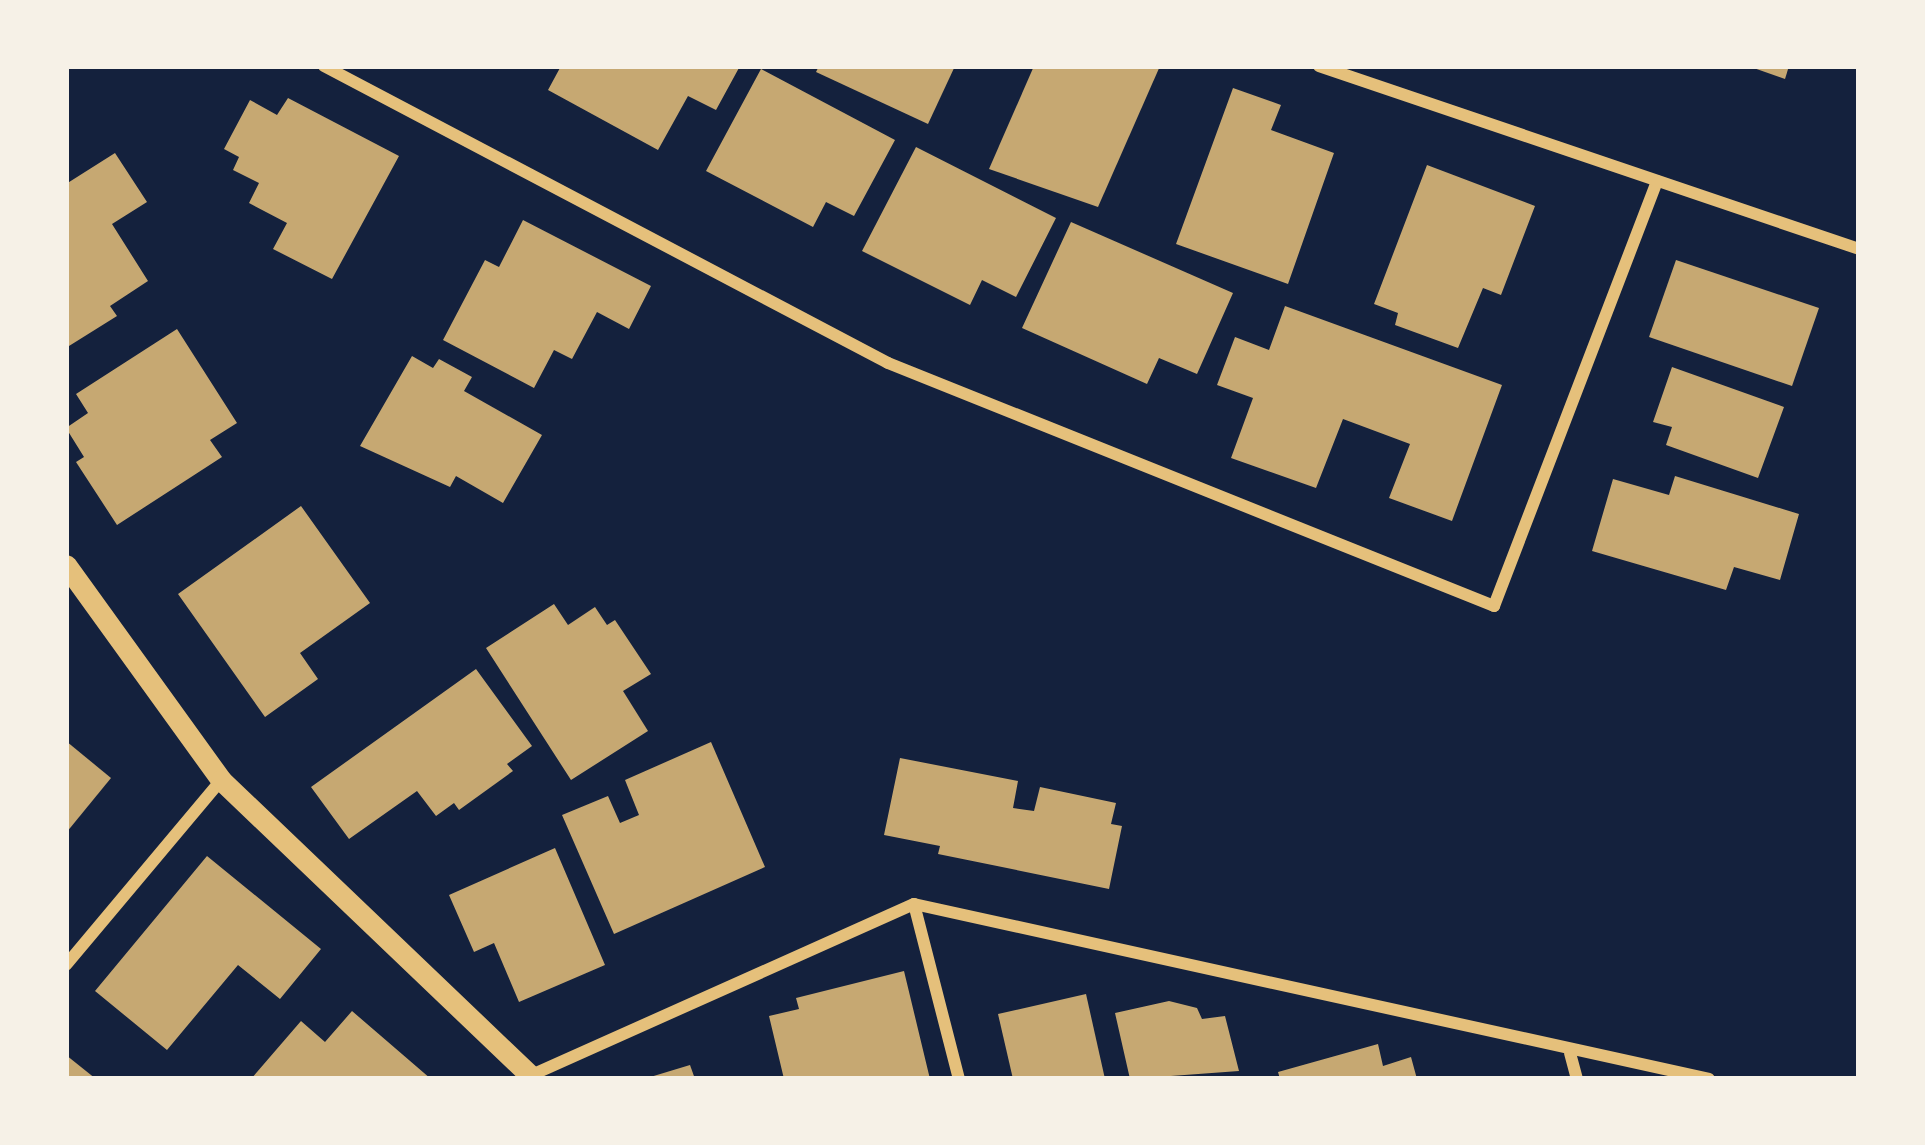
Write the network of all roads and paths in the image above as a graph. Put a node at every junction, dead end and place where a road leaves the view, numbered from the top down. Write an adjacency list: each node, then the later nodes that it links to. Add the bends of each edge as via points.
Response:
1 (324, 66): 3 (street, via 888,363 1494,606)
2 (1329, 68): 3 (street)
3 (1658, 181): 4 (street)
4 (1859, 249)
5 (66, 565): 6 (street)
6 (220, 780): 8 (street); 10 (street)
7 (914, 904): 9 (street); 10 (street); 11 (street)
8 (66, 965)
9 (1570, 1053): 12 (street); 13 (street)
10 (530, 1076)
11 (959, 1079)
12 (1577, 1079)
13 (1709, 1079)

